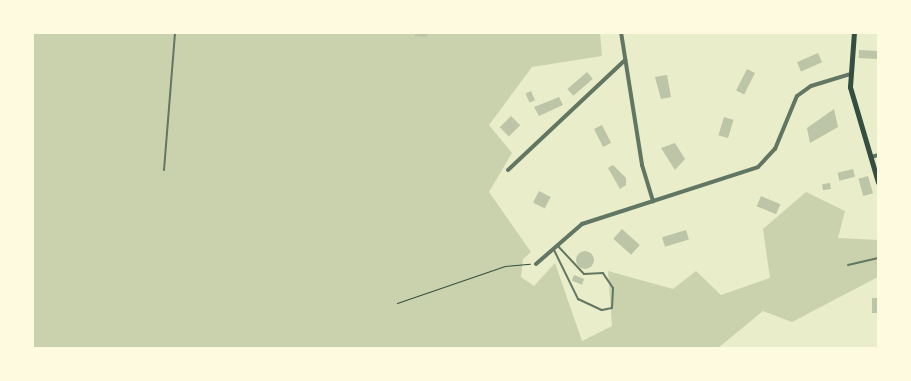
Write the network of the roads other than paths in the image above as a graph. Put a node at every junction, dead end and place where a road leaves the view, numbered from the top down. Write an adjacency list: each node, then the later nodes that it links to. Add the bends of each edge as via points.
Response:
1 (175, 32): 8 (lane)
2 (621, 32): 4 (street)
3 (854, 32): 5 (main road)
4 (625, 60): 9 (street); 11 (street, via 642,165)
5 (848, 74): 7 (main road); 11 (street, via 811,86 797,96 775,149 758,167)
6 (878, 155): 7 (street)
7 (871, 157): 10 (main road)
8 (164, 170)
9 (508, 170)
10 (878, 182)
11 (653, 201): 12 (street, via 586,222)
12 (557, 244): 13 (street); 13 (lane, via 578,270 589,275 603,273 612,288 612,308 602,310 578,299)
13 (552, 248): 15 (street)
14 (878, 258): 16 (lane)
15 (536, 264)
16 (848, 265)

